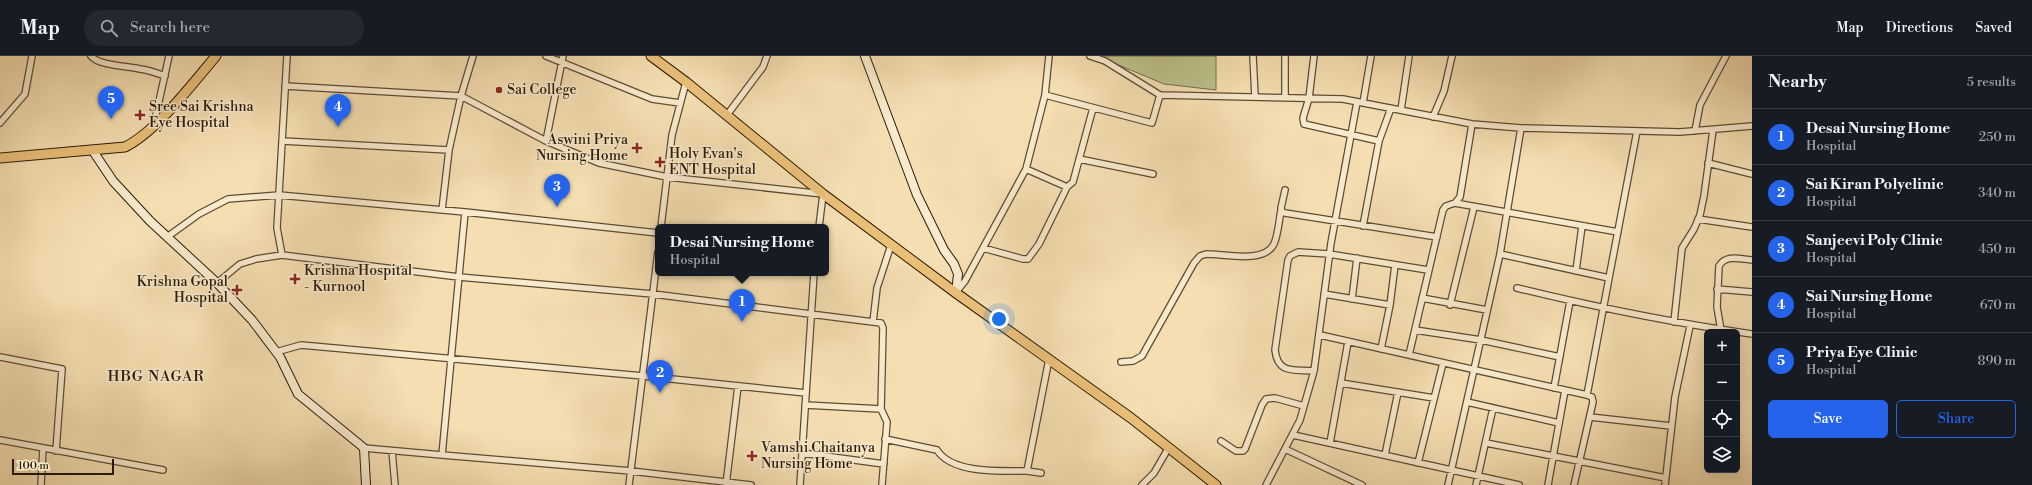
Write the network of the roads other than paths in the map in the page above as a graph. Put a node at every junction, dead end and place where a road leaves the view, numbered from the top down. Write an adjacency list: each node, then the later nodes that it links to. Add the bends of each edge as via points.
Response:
1 (32, 56): 39 (street, via 24,94)
2 (91, 56): 22 (street, via 105,62)
3 (169, 56): 22 (street)
4 (216, 56): 40 (main road)
5 (287, 56): 24 (street)
6 (473, 56): 27 (street)
7 (546, 56): 21 (street)
8 (563, 56): 21 (street)
9 (651, 56): 23 (main road)
10 (768, 56): 37 (street, via 763,67)
11 (865, 56): 99 (street, via 917,195 958,274)
12 (1050, 56): 26 (street)
13 (1090, 56): 25 (street, via 1105,61)
14 (1253, 56): 28 (street)
15 (1285, 56): 29 (street)
16 (1314, 56): 30 (street)
17 (1371, 56): 33 (street)
18 (1409, 56): 36 (street)
19 (1452, 56): 38 (street, via 1444,91)
20 (1726, 56): 46 (street, via 1700,106)
21 (562, 63): 32 (street, via 652,99); 50 (street)
22 (165, 76): 40 (street)
23 (686, 82): 32 (street); 37 (main road)
24 (285, 86): 27 (street); 48 (street)
25 (1160, 94): 28 (street); 34 (street, via 1152,123)
26 (1045, 95): 34 (street); 56 (street)
27 (461, 96): 50 (street); 51 (street)
28 (1255, 97): 29 (street)
29 (1285, 97): 30 (street)
30 (1309, 98): 31 (street); 47 (street, via 1303,118 1304,124)
31 (1357, 102): 33 (street); 47 (street)
32 (680, 103): 59 (street, via 672,135)
33 (1364, 103): 35 (street)
34 (1093, 108): 54 (street)
35 (1391, 108): 36 (street); 49 (street)
36 (1401, 110): 38 (street)
37 (727, 115): 62 (main road)
38 (1433, 117): 41 (street)
39 (0, 123)
40 (154, 124): 52 (main road, via 124,148)
41 (1472, 124): 43 (street); 64 (street, via 1460,197)
42 (1752, 126): 44 (street)
43 (1521, 128): 45 (street); 69 (street)
44 (1713, 130): 46 (street); 55 (street)
45 (1637, 131): 46 (street); 77 (street)
46 (1695, 131)
47 (1352, 134): 49 (street); 71 (street)
48 (282, 141): 51 (street); 63 (street)
49 (1379, 141): 74 (street)
50 (546, 142): 59 (street, via 599,163)
51 (449, 150): 66 (street)
52 (93, 151): 53 (main road); 79 (street, via 113,181)
53 (0, 158)
54 (1079, 159): 57 (street); 60 (street, via 1073,182)
55 (1708, 163): 58 (street); 70 (street)
56 (1026, 169): 60 (street); 82 (street)
57 (1153, 174)
58 (1752, 174)
59 (667, 177): 62 (street); 72 (street)
60 (1067, 187): 82 (street, via 1039,244 1028,259 1023,260)
61 (1284, 190): 67 (street)
62 (823, 194): 73 (street); 81 (main road)
63 (279, 195): 66 (street); 79 (street, via 228,199 199,214); 85 (street, via 277,228)
64 (1456, 203): 65 (street); 80 (street, via 1446,206)
65 (1474, 207): 69 (street); 106 (street)
66 (442, 210): 68 (street)
67 (1281, 210): 71 (street, via 1285,213); 128 (street, via 1274,244 1263,254 1254,257 1206,254 1200,256 1142,356 1134,361)
68 (465, 212): 78 (street); 93 (street)
69 (1507, 213): 75 (street); 84 (street)
70 (1698, 219): 76 (street); 111 (street, via 1682,248)
71 (1335, 220): 74 (street); 83 (street)
72 (661, 224)
73 (818, 224)
74 (1363, 226): 80 (street)
75 (1582, 226): 77 (street); 90 (street)
76 (1752, 227)
77 (1618, 232): 94 (street)
78 (655, 233)
79 (168, 237): 95 (street)
80 (1437, 237): 89 (street)
81 (891, 245): 99 (main road); 110 (street, via 877,288)
82 (983, 248): 99 (street)
83 (1329, 254): 86 (street); 101 (street); 131 (street, via 1298,252 1290,256 1275,350 1279,365)
84 (1500, 254): 90 (street); 108 (street)
85 (282, 255): 93 (street); 95 (street, via 240,264)
86 (1357, 258): 88 (street); 102 (street)
87 (1752, 260): 97 (street, via 1729,258 1722,261 1719,266)
88 (1395, 265): 89 (street); 105 (street)
89 (1428, 270): 103 (street)
90 (1576, 271): 94 (street)
91 (655, 276): 100 (street)
92 (814, 276): 109 (street)
93 (459, 277): 100 (street); 126 (street)
94 (1609, 278): 107 (street)
95 (217, 283): 122 (street, via 252,320)
96 (1517, 288): 104 (street)
97 (1717, 289): 98 (street); 114 (street)
98 (1752, 292)
99 (956, 293): 127 (main road)
100 (653, 294): 109 (street); 132 (street)
101 (1324, 294): 102 (street); 118 (street)
102 (1352, 298): 105 (street)
103 (1422, 298): 106 (street); 115 (street)
104 (1570, 301): 107 (street); 125 (street)
105 (1390, 305): 121 (street)
106 (1450, 305): 108 (street)
107 (1603, 308): 111 (street); 139 (street)
108 (1487, 310): 119 (street)
109 (812, 313): 110 (street); 138 (street)
110 (873, 322): 145 (street, via 881,323 883,328)
111 (1674, 322): 112 (street)
112 (1690, 326): 113 (street); 148 (street)
113 (1713, 329)
114 (1721, 329)
115 (1415, 330): 119 (street); 123 (street)
116 (1740, 332): 117 (street)
117 (1752, 334)
118 (1320, 336): 120 (street); 131 (street)
119 (1481, 340): 125 (street); 130 (street)
120 (1348, 342): 121 (street); 133 (street)
121 (1381, 349): 123 (street)
122 (276, 352): 126 (street, via 301,345); 156 (street, via 298,394)
123 (1409, 355): 129 (street)
124 (0, 357): 160 (street, via 62,369)
125 (1560, 357): 135 (street)
126 (451, 358): 132 (street); 162 (street)
127 (1049, 359): 157 (main road, via 1132,418); 171 (street)
128 (1121, 362)
129 (1443, 363): 130 (street); 140 (street)
130 (1474, 370): 135 (street); 141 (street)
131 (1314, 371): 143 (street)
132 (643, 376): 134 (street); 170 (street)
133 (1341, 383): 137 (street); 153 (street)
134 (738, 386): 138 (street); 175 (street)
135 (1554, 388): 136 (street)
136 (1564, 390): 139 (street); 147 (street)
137 (1398, 392): 140 (street); 163 (street)
138 (806, 393): 142 (street)
139 (1587, 395): 146 (street, via 1593,399)
140 (1434, 398): 166 (street)
141 (1467, 402): 144 (street); 169 (street)
142 (805, 405): 145 (street); 161 (street)
143 (1304, 406): 149 (street); 152 (street, via 1275,398 1266,399 1243,451 1236,451)
144 (1493, 408): 147 (street); 154 (street)
145 (880, 409): 151 (street, via 887,422)
146 (1590, 417): 148 (street); 165 (street)
147 (1559, 423): 164 (street)
148 (1671, 426): 174 (street)
149 (1292, 435): 153 (street); 158 (street)
150 (0, 440): 155 (street)
151 (886, 440): 167 (street); 171 (street, via 937,450 941,457 950,463 992,471)
152 (1221, 441)
153 (1330, 443): 163 (street)
154 (1486, 443): 164 (street); 173 (street)
155 (43, 448): 160 (street); 176 (street)
156 (364, 448): 159 (street); 177 (street)
157 (1169, 448): 183 (street, via 1154,473); 184 (main road)
158 (1285, 449): 185 (street); 186 (street)
159 (392, 450): 162 (street); 178 (street)
160 (56, 451): 168 (street)
161 (802, 453): 167 (street); 181 (street)
162 (442, 455): 170 (street)
163 (1385, 455): 166 (street)
164 (1554, 456): 165 (street); 190 (street)
165 (1579, 462): 174 (street); 191 (street)
166 (1418, 463): 169 (street)
167 (884, 464): 182 (street)
168 (163, 470)
169 (1452, 470): 173 (street); 187 (street)
170 (631, 471): 175 (street); 179 (street)
171 (1027, 471): 172 (street)
172 (1042, 473)
173 (1478, 476): 188 (street); 189 (street)
174 (1666, 478): 192 (street)
175 (727, 483): 180 (street)
176 (41, 485)
177 (366, 485)
178 (395, 485)
179 (629, 485)
180 (751, 485)
181 (800, 485)
182 (882, 485)
183 (1142, 485)
184 (1216, 485)
185 (1266, 485)
186 (1362, 485)
187 (1448, 485)
188 (1476, 485)
189 (1519, 485)
190 (1548, 485)
191 (1574, 485)
192 (1665, 485)

